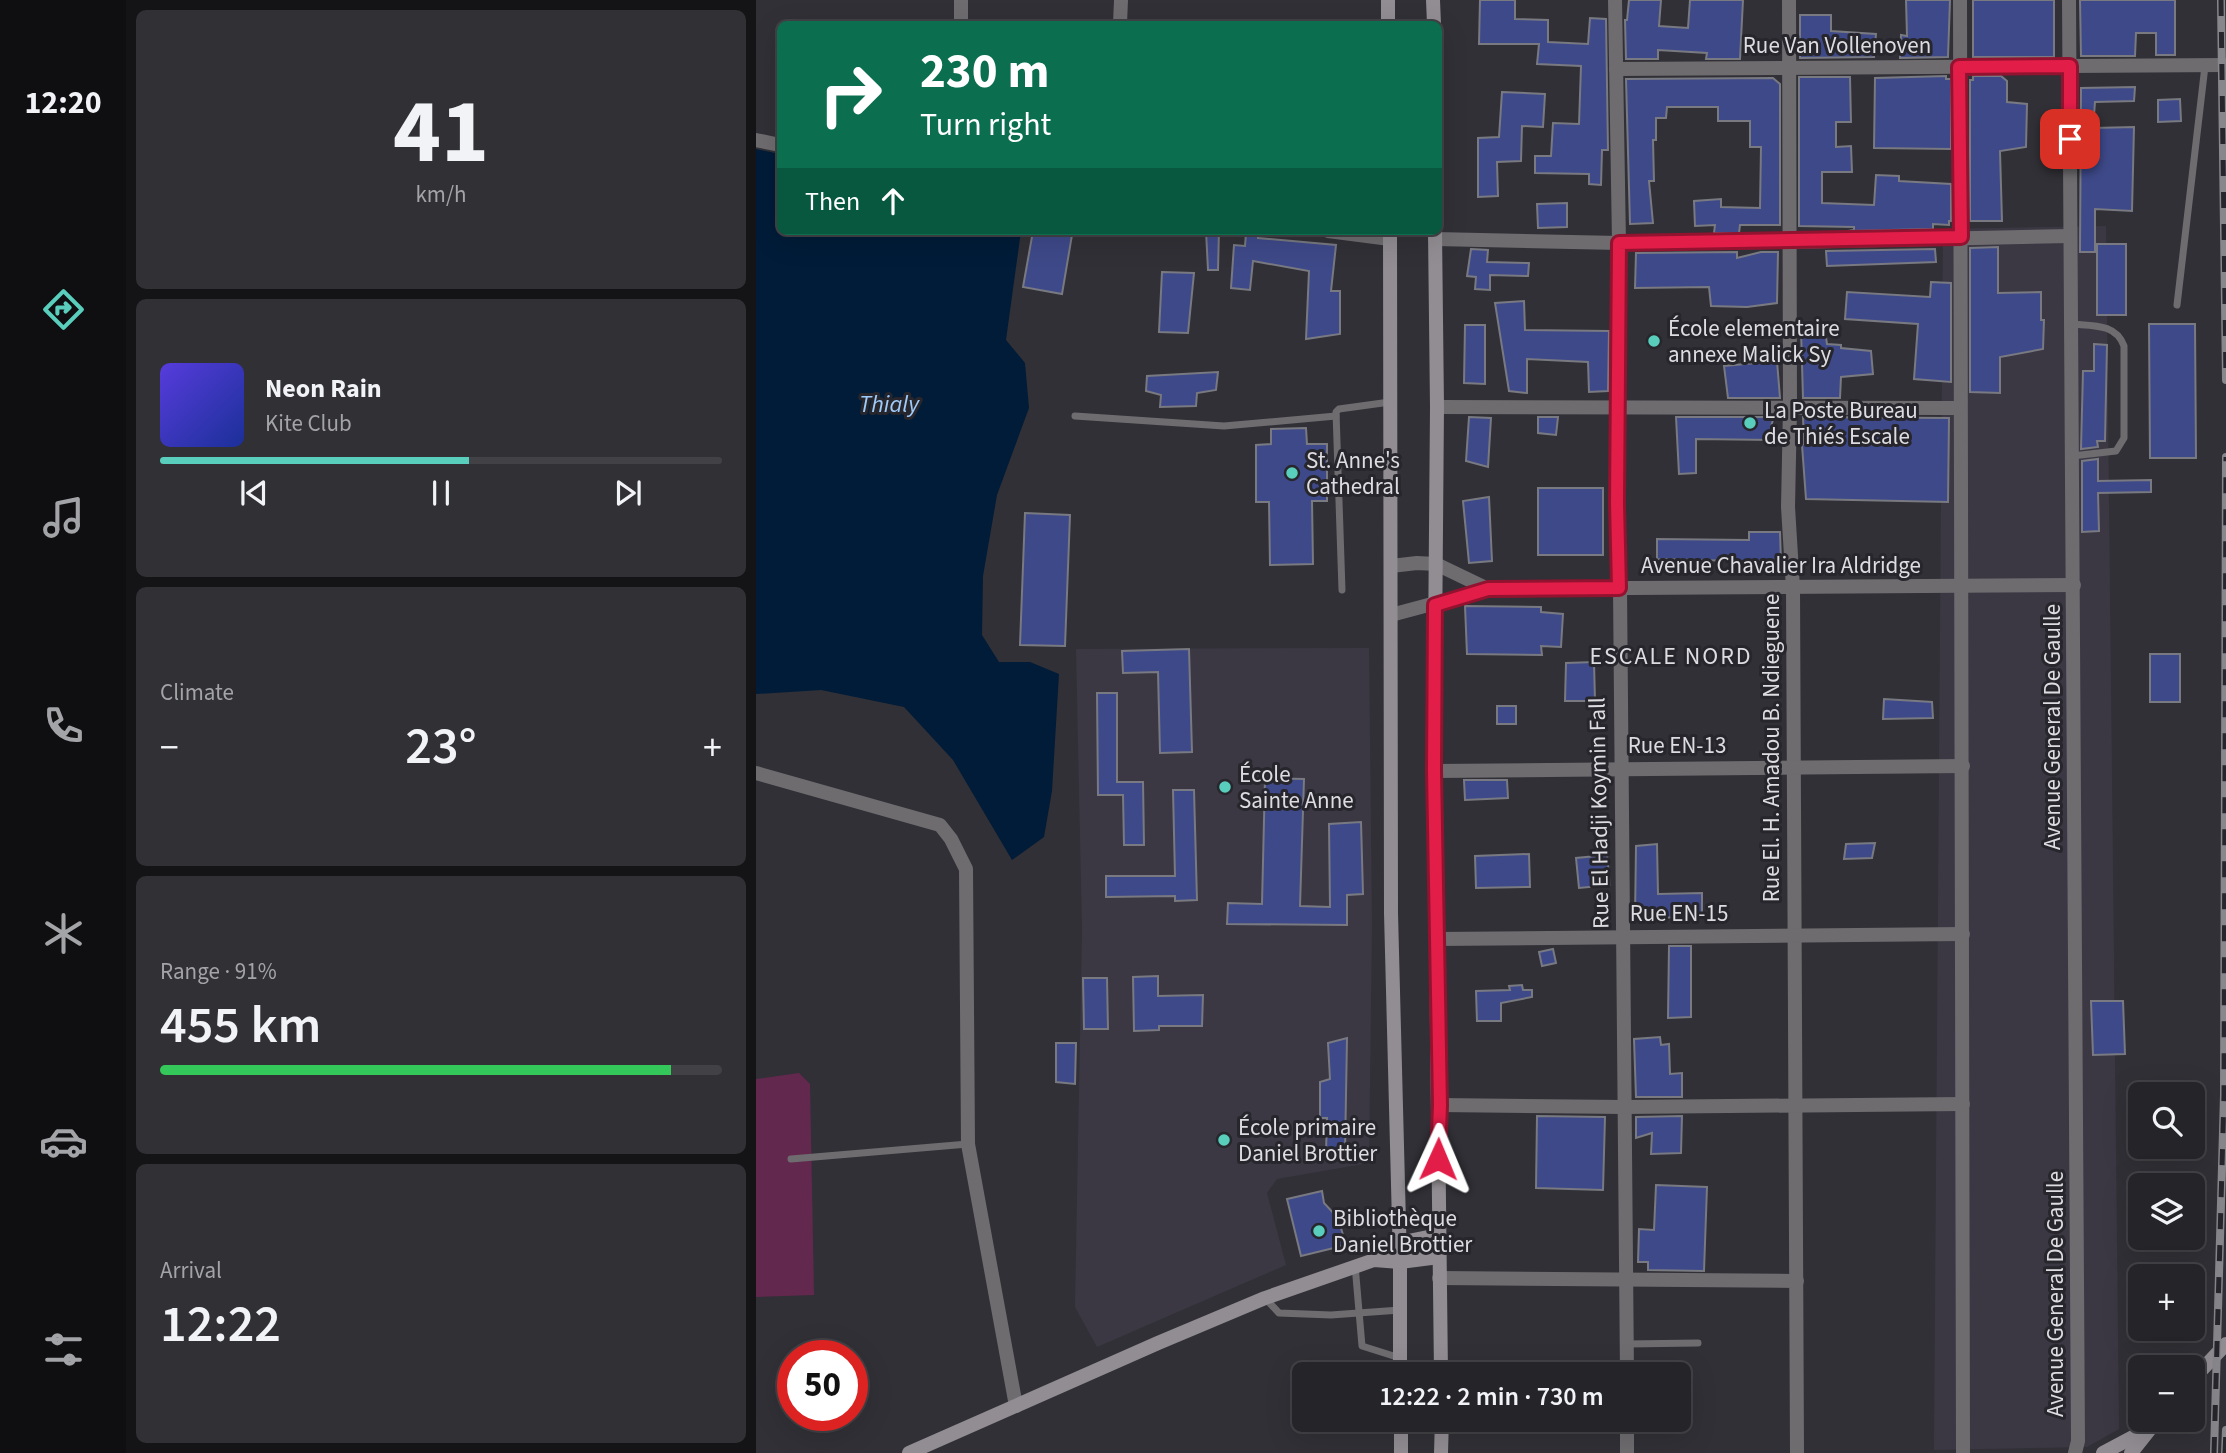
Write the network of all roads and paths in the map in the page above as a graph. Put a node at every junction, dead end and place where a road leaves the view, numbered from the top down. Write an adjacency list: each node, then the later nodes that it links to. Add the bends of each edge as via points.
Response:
1 (961, 0): 9 (street)
2 (1121, 0): 10 (street)
3 (1388, 0): 11 (main road)
4 (1433, 0): 12 (main road)
5 (1615, 0): 18 (street, Rue El Hadji Koymin Fall)
6 (1789, 0): 17 (street, Rue El. H. Amadou B. Ndieguene)
7 (1959, 0): 16 (street)
8 (2069, 0): 14 (street, Avenue General De Gaulle)
9 (961, 21)
10 (1120, 21)
11 (1388, 21)
12 (1433, 21)
13 (2226, 65): 15 (street, Rue Van Vollenoven)
14 (2070, 66): 15 (street, Rue Van Vollenoven); 16 (street, Rue Van Vollenoven); 23 (street, Avenue General De Gaulle)
15 (2205, 66): 27 (lane)
16 (1959, 67): 17 (street, Rue Van Vollenoven); 24 (street)
17 (1789, 68): 18 (street, Rue Van Vollenoven); 25 (street, Rue El. H. Amadou B. Ndieguene)
18 (1616, 69): 26 (street, Rue El Hadji Koymin Fall)
19 (756, 140): 20 (street)
20 (777, 144)
21 (1390, 235): 29 (main road)
22 (1435, 235): 26 (street); 30 (main road)
23 (2070, 236): 24 (street); 28 (street, Avenue General De Gaulle)
24 (1961, 237): 25 (street); 33 (street)
25 (1790, 242): 26 (street); 31 (street, Rue El. H. Amadou B. Ndieguene)
26 (1619, 243): 32 (street, Rue El Hadji Koymin Fall)
27 (2177, 305)
28 (2071, 324): 36 (street, Avenue General De Gaulle); 36 (lane, via 2111,329 2120,335 2124,346 2121,445 2116,451)
29 (1391, 402): 35 (lane, via 1339,409); 38 (main road)
30 (1437, 407): 32 (street); 37 (main road)
31 (1790, 407): 32 (street); 33 (street); 40 (street, Rue El. H. Amadou B. Ndieguene, via 1788,507)
32 (1617, 408): 41 (street, Rue El Hadji Koymin Fall)
33 (1959, 408): 42 (street)
34 (1075, 416): 35 (lane, via 1224,426)
35 (1336, 416): 44 (lane)
36 (2072, 456): 39 (street, Avenue General De Gaulle)
37 (1436, 564): 38 (street); 43 (street); 45 (main road)
38 (1391, 566): 46 (main road)
39 (2074, 585): 42 (street, Avenue Chavalier Ira Aldridge); 94 (street, Avenue General De Gaulle)
40 (1793, 587): 41 (street, Avenue Chavalier Ira Aldridge); 42 (street, Avenue Chavalier Ira Aldridge); 48 (street, Rue El. H. Amadou B. Ndieguene)
41 (1619, 588): 43 (street, Avenue Chavalier Ira Aldridge); 49 (street, Rue El Hadji Koymin Fall)
42 (1962, 588): 47 (street)
43 (1488, 589): 45 (street)
44 (1342, 590)
45 (1435, 605): 46 (street); 50 (main road)
46 (1391, 615): 63 (main road)
47 (1963, 766): 48 (street, Rue EN-13); 52 (street)
48 (1794, 767): 49 (street, Rue EN-13); 53 (street, Rue El. H. Amadou B. Ndieguene)
49 (1621, 768): 50 (street, Rue EN-13); 54 (street, Rue El Hadji Koymin Fall)
50 (1434, 771): 55 (main road)
51 (756, 773): 60 (street, via 940,825 951,839 966,869)
52 (1963, 934): 53 (street, Rue EN-15); 56 (street)
53 (1795, 935): 54 (street, Rue EN-15); 58 (street, Rue El. H. Amadou B. Ndieguene)
54 (1623, 936): 55 (street, Rue EN-15); 59 (street, Rue El Hadji Koymin Fall)
55 (1437, 939): 57 (main road)
56 (1963, 1104): 58 (street); 93 (street)
57 (1440, 1105): 59 (street); 62 (main road)
58 (1796, 1105): 59 (street); 70 (street, Rue El. H. Amadou B. Ndieguene)
59 (1624, 1107): 69 (street, Rue El Hadji Koymin Fall)
60 (968, 1144): 61 (lane); 82 (street)
61 (791, 1159)
62 (1438, 1235): 63 (main road); 64 (main road)
63 (1398, 1243): 65 (main road); 66 (main road)
64 (1439, 1257): 66 (main road); 68 (main road)
65 (1374, 1260): 66 (main road); 67 (main road)
66 (1400, 1262): 72 (main road)
67 (1355, 1265): 71 (main road); 73 (lane)
68 (1439, 1278): 69 (street); 79 (main road)
69 (1626, 1279): 70 (street); 75 (street, Rue El Hadji Koymin Fall)
70 (1797, 1281): 92 (street, Rue El. H. Amadou B. Ndieguene)
71 (1265, 1298): 73 (lane, via 1279,1313); 82 (main road)
72 (1400, 1310): 73 (lane); 77 (main road)
73 (1359, 1315): 77 (lane, via 1362,1346)
74 (1698, 1343): 75 (lane)
75 (1626, 1344): 80 (street, Rue El Hadji Koymin Fall)
76 (2222, 1347): 81 (main road)
77 (1400, 1358): 78 (main road)
78 (1400, 1362)
79 (1441, 1362)
80 (1627, 1362)
81 (2205, 1366)
82 (1016, 1406): 88 (main road)
83 (1401, 1432): 89 (main road)
84 (1442, 1432): 90 (main road)
85 (1627, 1432): 91 (street)
86 (2140, 1432): 95 (main road)
87 (2148, 1432): 96 (main road)
88 (909, 1453)
89 (1401, 1453)
90 (1441, 1453)
91 (1627, 1453)
92 (1797, 1453)
93 (1963, 1453)
94 (2075, 1453)
95 (2103, 1453)
96 (2131, 1453)

